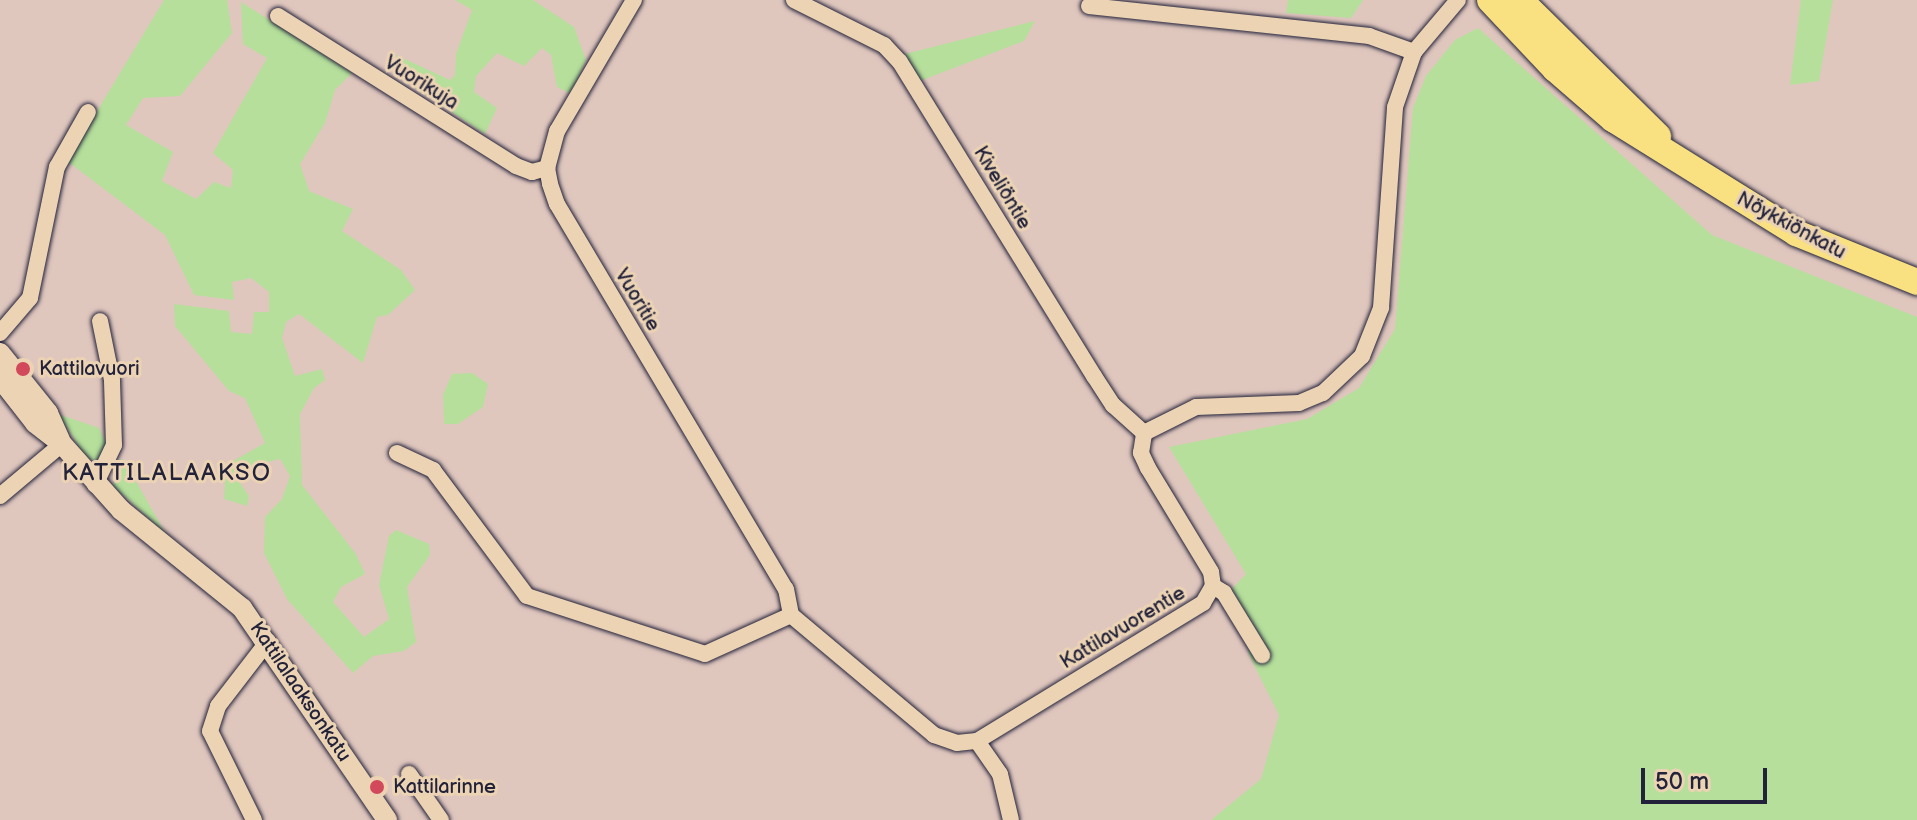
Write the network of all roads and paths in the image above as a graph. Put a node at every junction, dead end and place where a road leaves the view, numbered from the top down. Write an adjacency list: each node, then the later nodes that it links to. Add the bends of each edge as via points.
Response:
1 (634, 0): 12 (street, via 557,131)
2 (794, 0): 7 (street, Kiveliöntie)
3 (1458, 0): 9 (street)
4 (1490, 0): 11 (main road, Nöykkiönkatu, via 1555,69 1613,119)
5 (1520, 0): 11 (main road, Nöykkiönkatu)
6 (1089, 6): 9 (street, via 1369,36)
7 (834, 7): 18 (street, Kiveliöntie, via 900,62 1113,405)
8 (278, 16): 12 (street, Vuorikuja, via 516,166 532,172)
9 (1414, 52): 18 (street, via 1395,107 1381,308 1362,356 1323,393 1299,403 1196,407)
10 (88, 112): 15 (street, via 57,167 30,298)
11 (1674, 154): 13 (main road, Nöykkiönkatu, via 1796,233)
12 (547, 168): 24 (street, Vuoritie, via 557,204 786,589)
13 (1917, 282)
14 (100, 321): 21 (street, via 112,380 114,445)
15 (0, 333)
16 (0, 353): 19 (street, Kattilalaaksonkatu, via 48,413)
17 (0, 378): 19 (street, Kattilalaaksonkatu, via 35,423)
18 (1144, 433): 23 (street, Kattilavuorentie, via 1141,453 1203,555)
19 (62, 444): 21 (street, Kattilalaaksonkatu); 22 (street)
20 (397, 453): 24 (street, via 433,470 515,586 539,602 705,654)
21 (95, 485): 25 (street, Kattilalaaksonkatu, via 214,583)
22 (0, 496)
23 (1213, 586): 26 (street, via 1224,593); 27 (street, Kattilavuorentie, via 1203,603)
24 (791, 615): 27 (street, via 934,735 957,743)
25 (268, 641): 29 (street, via 218,706 210,731); 30 (street, Kattilalaaksonkatu)
26 (1262, 655)
27 (977, 741): 32 (street, via 1000,774)
28 (409, 774): 31 (street)
29 (254, 820)
30 (387, 820)
31 (441, 820)
32 (1011, 820)

